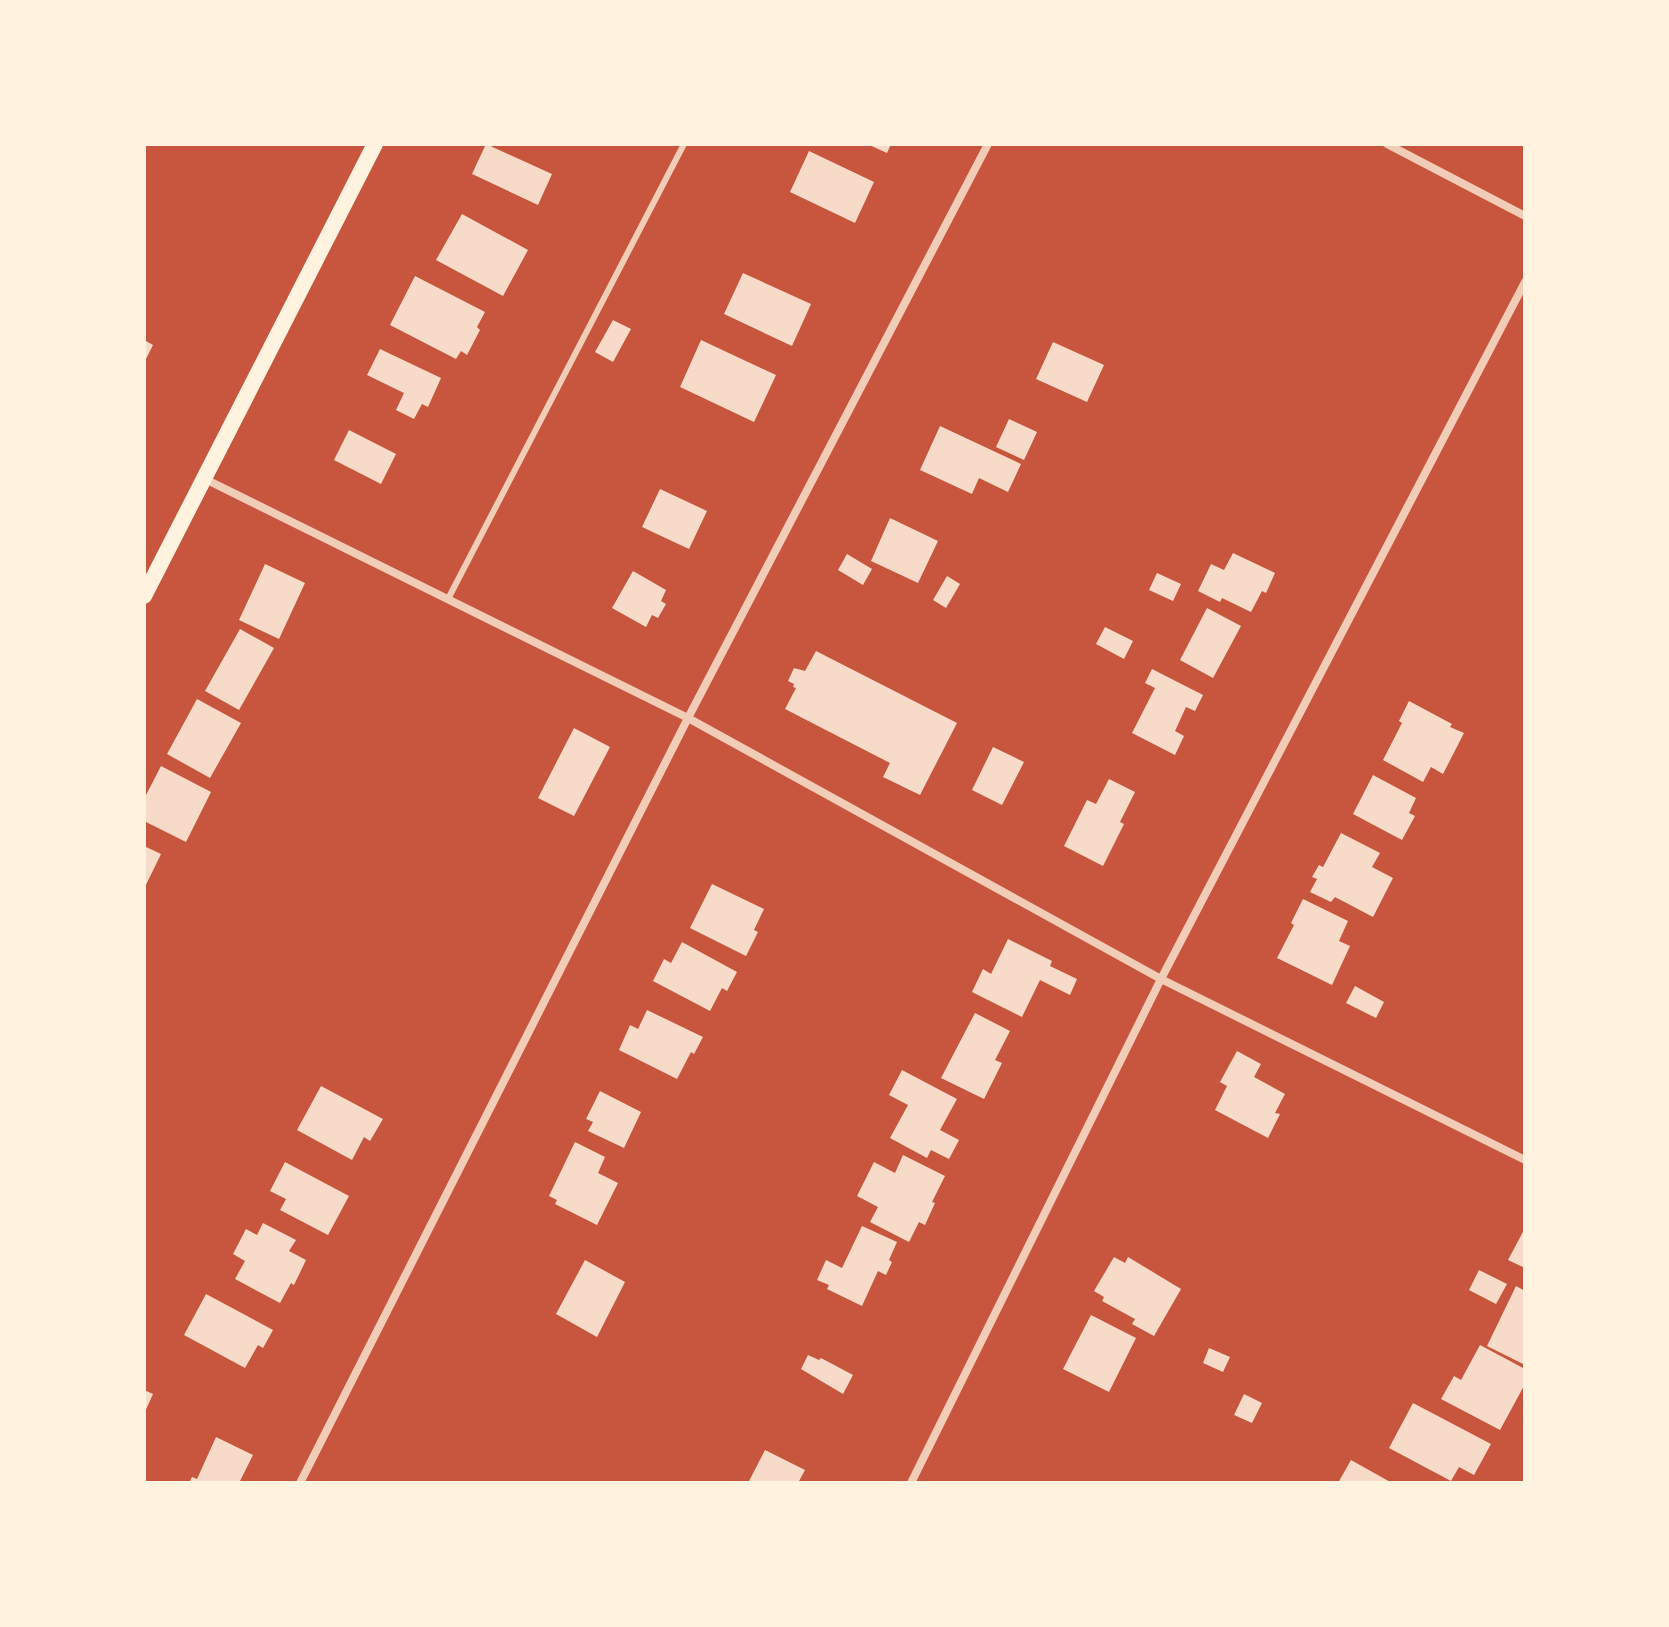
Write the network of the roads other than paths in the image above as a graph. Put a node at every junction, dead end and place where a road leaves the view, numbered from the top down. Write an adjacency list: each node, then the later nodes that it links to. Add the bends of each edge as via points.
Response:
1 (375, 144): 7 (main road)
2 (684, 144): 9 (lane)
3 (988, 144): 10 (street)
4 (1387, 144): 5 (street)
5 (1525, 216)
6 (1525, 282): 11 (street)
7 (205, 479): 8 (main road); 9 (street)
8 (144, 596)
9 (448, 599): 10 (street)
10 (688, 718): 11 (street); 13 (street)
11 (1161, 979): 12 (street); 14 (street)
12 (1525, 1160)
13 (300, 1483)
14 (911, 1483)

